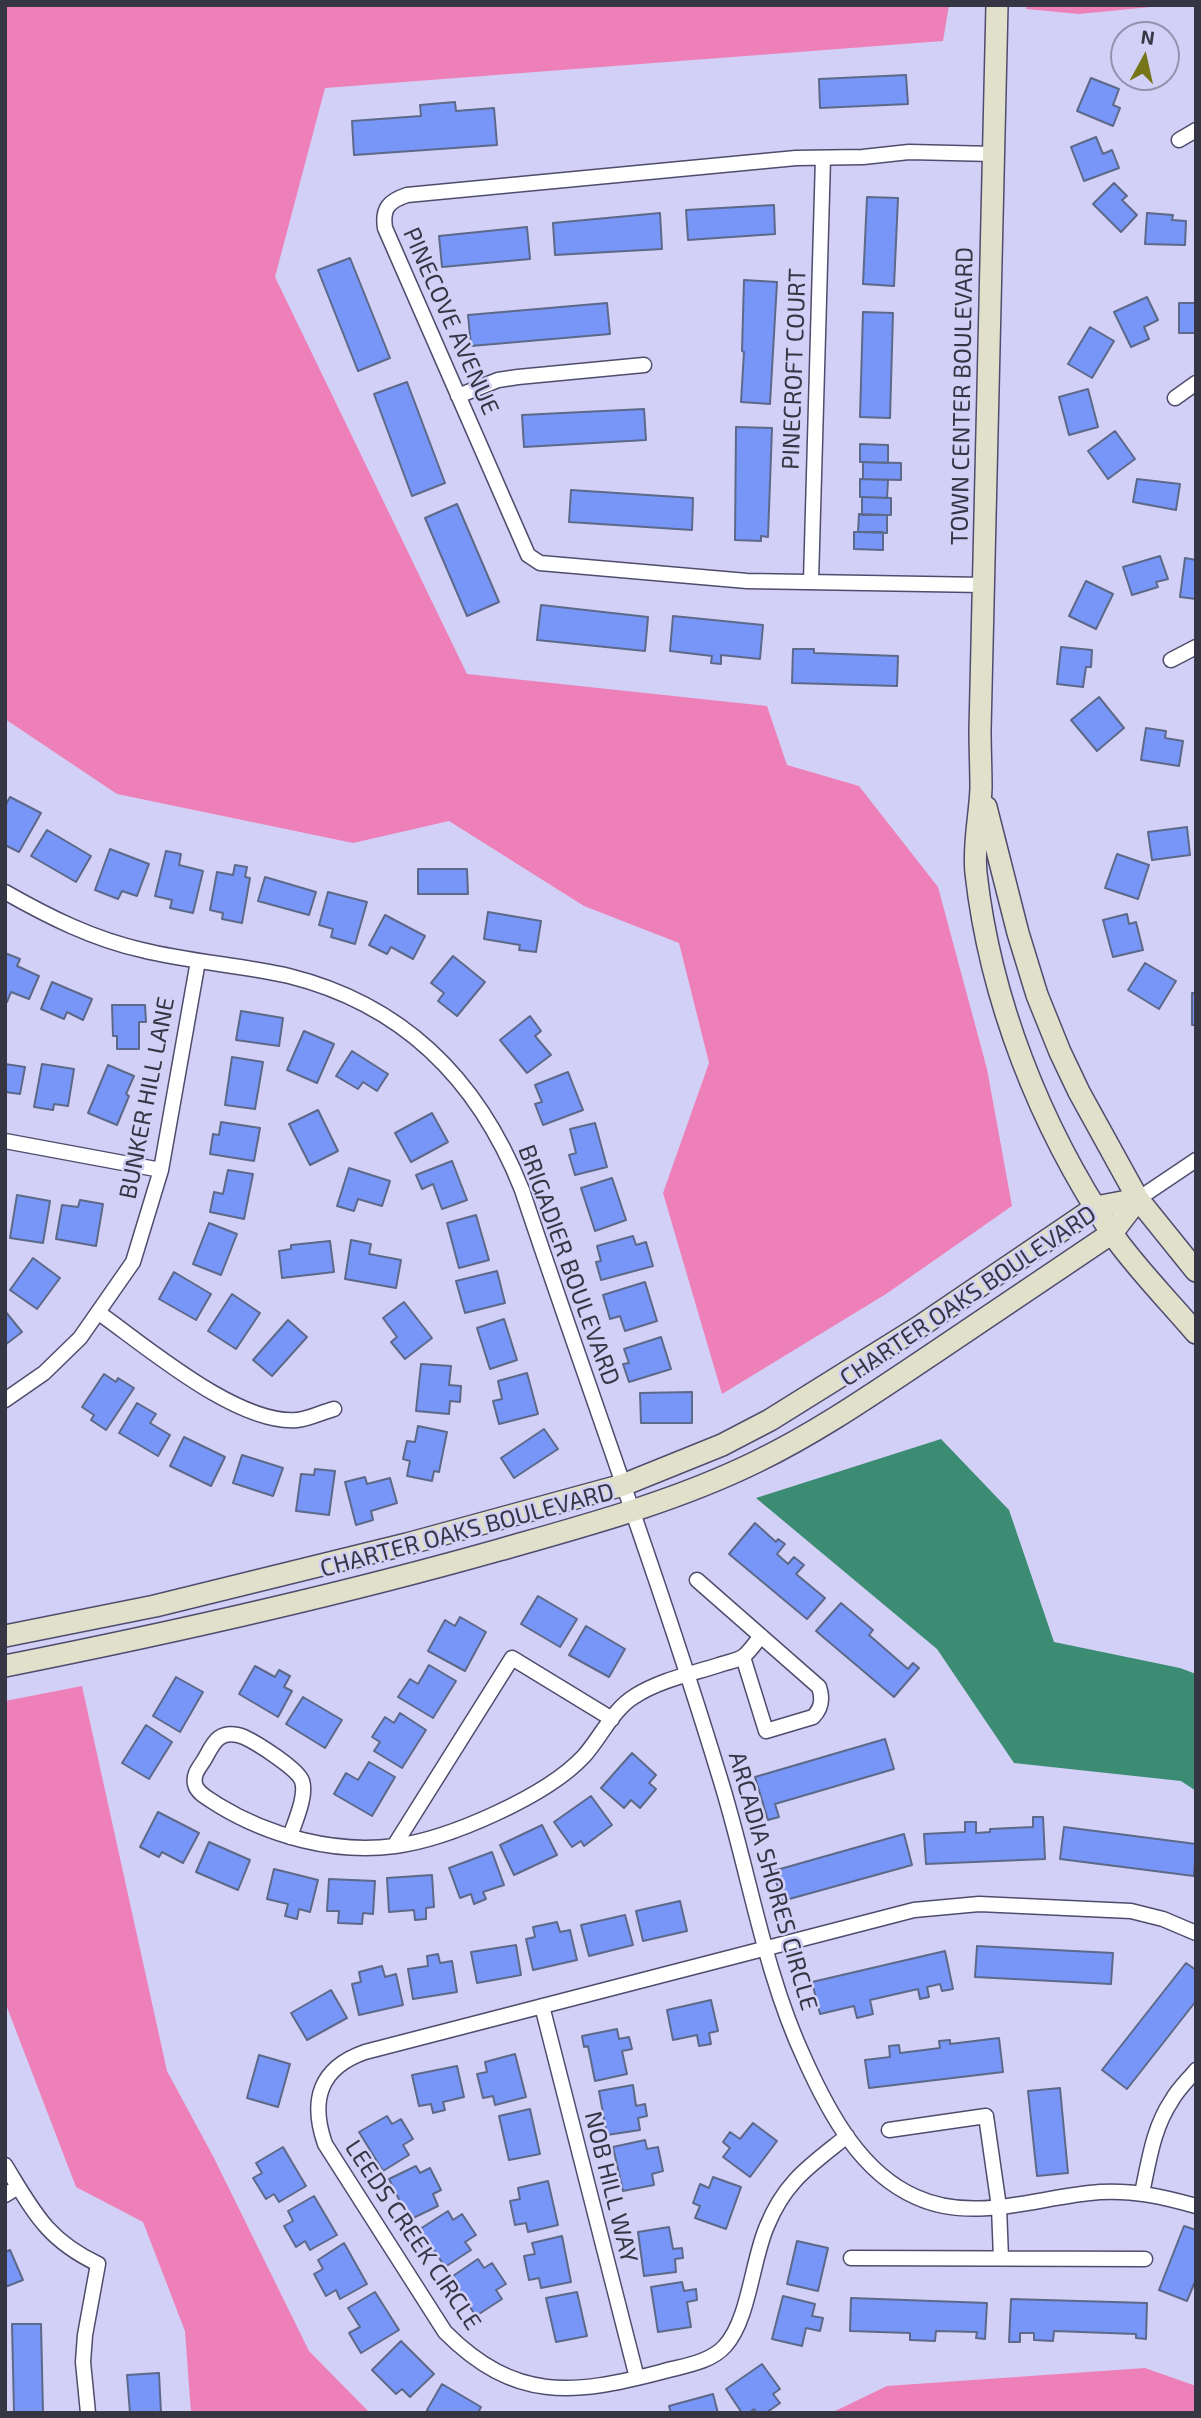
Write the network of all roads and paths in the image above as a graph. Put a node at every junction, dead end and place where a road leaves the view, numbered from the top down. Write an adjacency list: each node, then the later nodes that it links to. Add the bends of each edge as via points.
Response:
1 (997, 5): 4 (street, TOWN CENTER BOULEVARD)
2 (1196, 130): 3 (street)
3 (1179, 140)
4 (993, 154): 5 (street, PINECOVE AVENUE, via 909,152); 11 (street, TOWN CENTER BOULEVARD)
5 (823, 158): 8 (street, PINECOVE AVENUE, via 395,199 386,207 385,228); 10 (street, PINECROFT COURT)
6 (644, 366): 8 (street, via 498,380)
7 (1196, 383): 9 (street)
8 (458, 396): 10 (street, PINECOVE AVENUE, via 528,555 540,563 747,581)
9 (1175, 398)
10 (811, 581): 11 (street, PINECOVE AVENUE)
11 (984, 585): 14 (street, TOWN CENTER BOULEVARD)
12 (1196, 647): 13 (street)
13 (1171, 660)
14 (981, 788): 20 (street, TOWN CENTER BOULEVARD, via 1037,995 1079,1092); 21 (street, TOWN CENTER BOULEVARD, via 976,869 1001,994 1037,1096)
15 (5, 892): 16 (street, BRIGADIER BOULEVARD, via 97,937)
16 (198, 961): 19 (street, BUNKER HILL LANE); 28 (street, BRIGADIER BOULEVARD, via 288,976 341,992 401,1027 459,1080 486,1115 508,1156)
17 (5, 1141): 19 (street)
18 (1196, 1160): 20 (street)
19 (160, 1170): 24 (street, BUNKER HILL LANE, via 134,1262)
20 (1138, 1199): 21 (street, CHARTER OAKS BOULEVARD); 22 (street, CHARTER OAKS BOULEVARD); 23 (street, TOWN CENTER BOULEVARD)
21 (1096, 1207): 22 (street, TOWN CENTER BOULEVARD); 28 (street, CHARTER OAKS BOULEVARD, via 816,1394 722,1445)
22 (1112, 1233): 25 (street, TOWN CENTER BOULEVARD); 29 (street, CHARTER OAKS BOULEVARD, via 813,1432 696,1489)
23 (1196, 1271)
24 (99, 1313): 26 (street, BUNKER HILL LANE, via 44,1373); 27 (street, via 197,1383 263,1416 298,1420)
25 (1196, 1333)
26 (5, 1400)
27 (334, 1409)
28 (623, 1485): 29 (street, BRIGADIER BOULEVARD); 31 (street, CHARTER OAKS BOULEVARD, via 368,1554 155,1606)
29 (632, 1512): 34 (street, CHARTER OAKS BOULEVARD, via 412,1574 161,1635); 35 (street, ARCADIA SHORES CIRCLE)
30 (697, 1580): 32 (street)
31 (5, 1636)
32 (761, 1636): 33 (street); 33 (street, via 818,1687 822,1695 818,1712 766,1731)
33 (743, 1657): 35 (street)
34 (5, 1666)
35 (687, 1675): 36 (street, via 634,1696); 40 (street, ARCADIA SHORES CIRCLE)
36 (612, 1719): 38 (street, via 582,1758 545,1786 468,1825); 38 (street, via 512,1658)
37 (290, 1837): 37 (street, via 225,1809 195,1786 195,1773 217,1739 230,1734 243,1737 298,1772 303,1794); 38 (street, via 332,1845)
38 (394, 1846)
39 (1196, 1933): 40 (street, LEEDS CREEK CIRCLE, via 1131,1911 979,1904 914,1910)
40 (765, 1948): 41 (street, LEEDS CREEK CIRCLE); 44 (street, ARCADIA SHORES CIRCLE, via 805,2060)
41 (542, 2007): 53 (street, NOB HILL WAY); 53 (street, LEEDS CREEK CIRCLE, via 352,2056 321,2088 318,2126 445,2332 464,2351 487,2368 542,2387 575,2390)
42 (1196, 2070): 47 (street, via 1161,2119)
43 (889, 2130): 49 (street, via 986,2116)
44 (847, 2136): 49 (street, ARCADIA SHORES CIRCLE, via 867,2164 916,2198 943,2207); 53 (street, LEEDS CREEK CIRCLE, via 800,2173 780,2199 766,2227 737,2329 724,2348 704,2360)
45 (5, 2165): 46 (street)
46 (12, 2191): 54 (street, via 51,2235 97,2264 83,2361)
47 (1142, 2193): 48 (street, ARCADIA SHORES CIRCLE); 49 (street, ARCADIA SHORES CIRCLE, via 1101,2192)
48 (1196, 2206)
49 (999, 2207): 51 (street)
50 (851, 2258): 51 (street)
51 (1001, 2258): 52 (street)
52 (1145, 2259)
53 (637, 2378)
54 (88, 2413)

